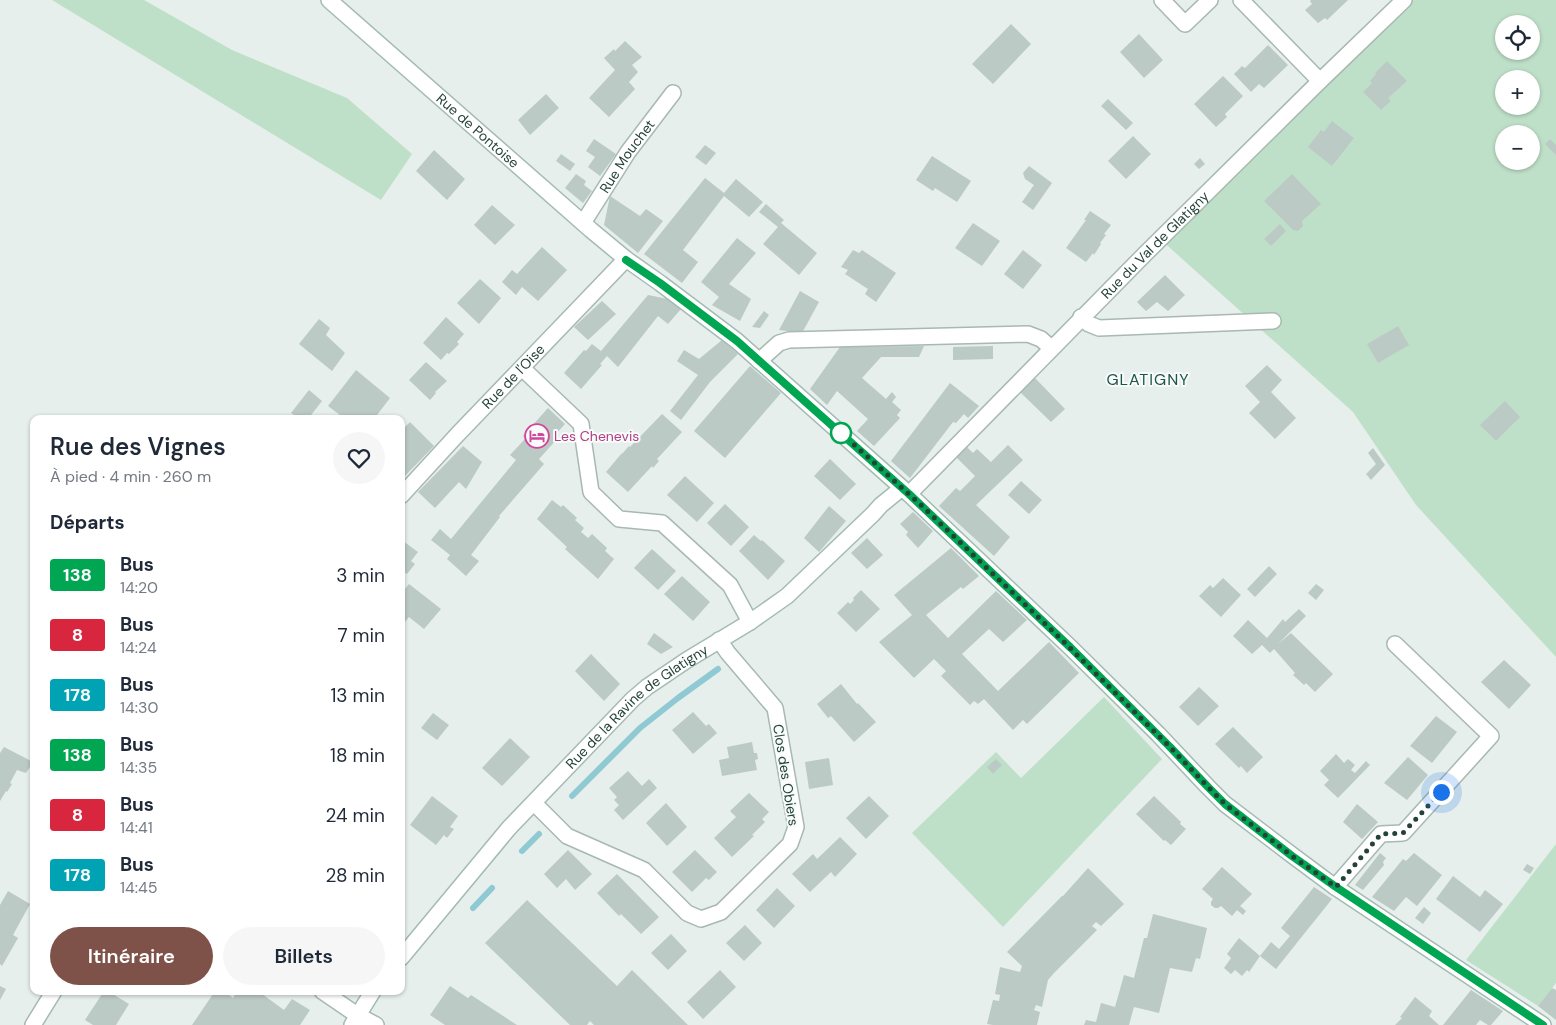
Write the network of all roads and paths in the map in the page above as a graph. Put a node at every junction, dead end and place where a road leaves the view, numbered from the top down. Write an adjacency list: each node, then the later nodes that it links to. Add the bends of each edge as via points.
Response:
1 (329, 0): 8 (street, Rue de Pontoise)
2 (1162, 0): 3 (street, via 1185,24)
3 (1210, 0)
4 (1241, 0): 6 (street)
5 (1404, 0): 6 (street, Rue du Val de Glatigny)
6 (1320, 81): 10 (street, Rue du Val de Glatigny)
7 (673, 93): 8 (street, Rue Mouchet, via 628,152)
8 (583, 223): 9 (street, Rue de Pontoise)
9 (626, 260): 13 (street, Rue de Pontoise, via 696,309); 14 (street, Rue de l'Oise)
10 (1081, 317): 11 (street, via 1098,328); 12 (street, Rue du Val de Glatigny)
11 (1273, 321)
12 (1051, 348): 13 (street, via 1028,334 789,340 779,343); 15 (street, Rue du Val de Glatigny)
13 (759, 361): 15 (street, Rue de Pontoise)
14 (522, 368): 16 (street, Rue de l'Oise); 17 (street, via 581,424 591,492 619,519 662,523 730,585)
15 (905, 491): 17 (street, Rue de la Ravine de Glatigny, via 881,504 787,596); 21 (street, Rue de Pontoise, via 1064,642 1225,804)
16 (405, 492)
17 (750, 622): 18 (street, Rue de la Ravine de Glatigny)
18 (719, 640): 20 (street, Rue de la Ravine de Glatigny, via 647,686); 20 (street, Clos des Obiers, via 775,708 796,828 790,844 721,912 701,919 687,913 644,870 567,836)
19 (1395, 644): 21 (street, via 1491,736 1403,833 1381,834)
20 (534, 803): 22 (street, Rue de la Ravine de Glatigny, via 504,834)
21 (1336, 887): 29 (street, Rue de Pontoise)
22 (405, 953)
23 (52, 995): 27 (street)
24 (326, 995): 26 (street)
25 (370, 995): 26 (street)
26 (354, 1020): 28 (street)
27 (33, 1025)
28 (376, 1025)
29 (1543, 1025)

